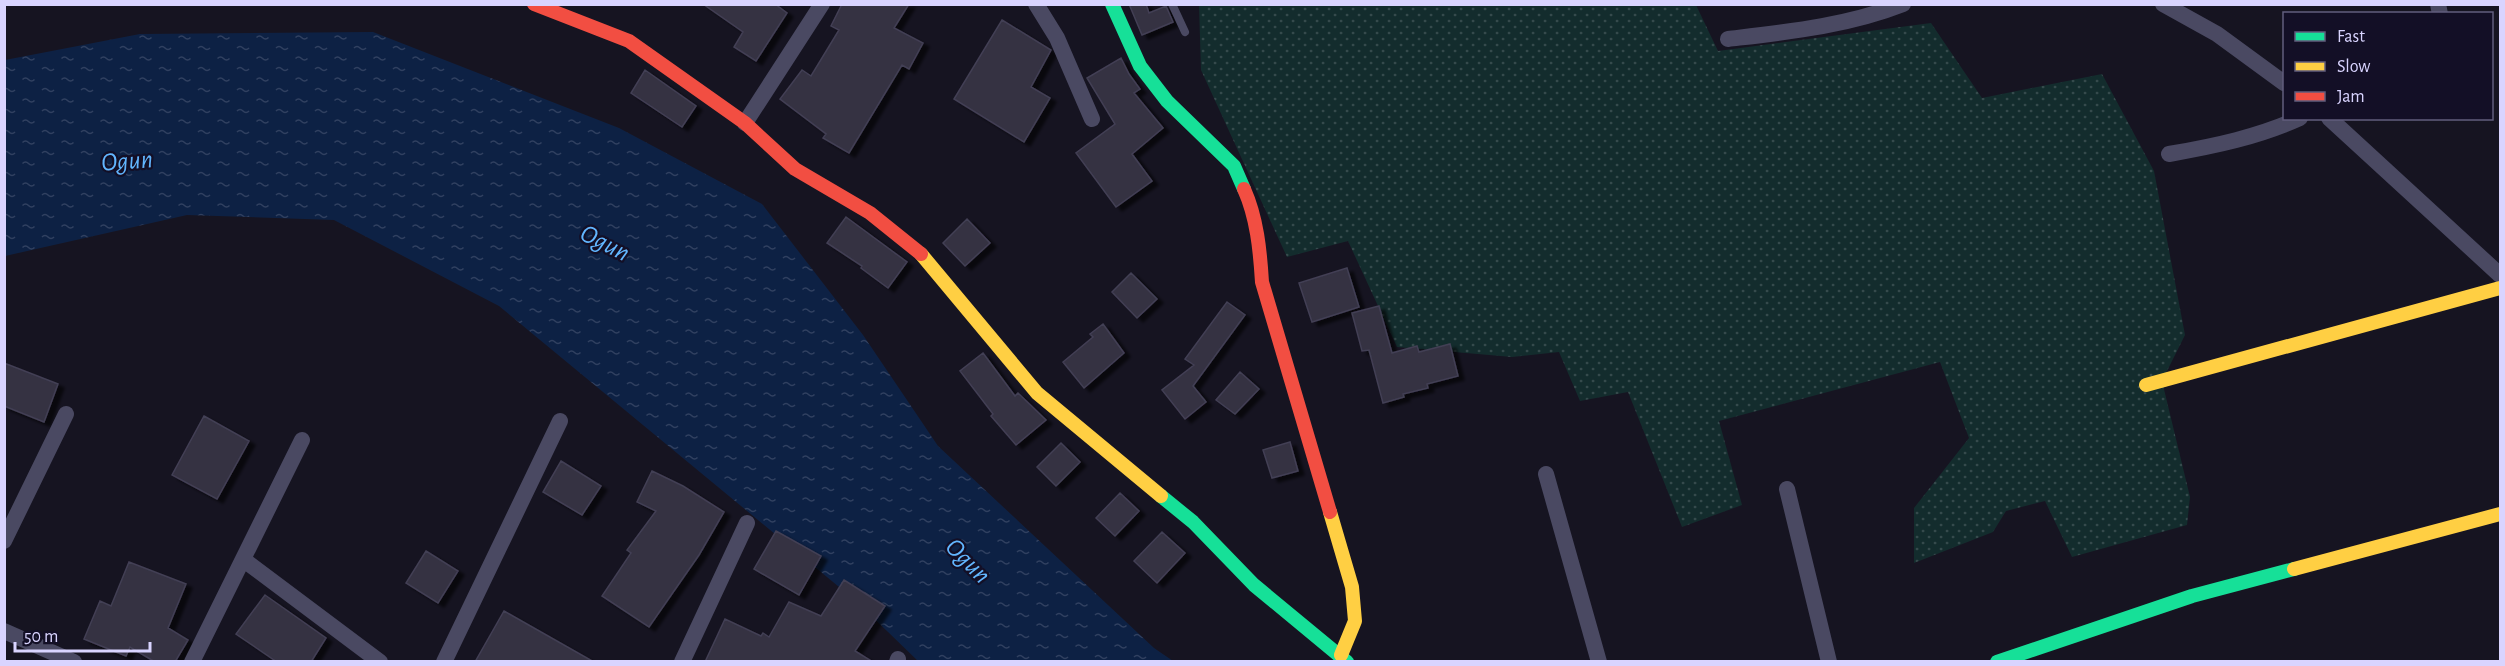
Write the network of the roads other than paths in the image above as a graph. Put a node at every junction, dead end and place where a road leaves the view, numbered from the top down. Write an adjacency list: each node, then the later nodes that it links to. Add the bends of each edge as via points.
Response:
1 (534, 4): 14 (street, via 629,41)
2 (822, 4): 14 (street)
3 (1036, 4): 11 (street, via 1056,38)
4 (1113, 4): 29 (street, via 1140,66 1167,102 1234,166 1251,204 1260,246 1262,282 1352,587 1355,621)
5 (1172, 4): 8 (lane)
6 (1903, 4): 9 (street, via 1810,29)
7 (2163, 4): 10 (street, via 2217,34)
8 (1185, 32)
9 (1728, 39)
10 (2283, 82)
11 (1092, 119)
12 (2295, 120): 15 (street, via 2228,144)
13 (2331, 120): 16 (street)
14 (744, 123): 29 (street, via 795,169 870,213 923,256 1037,393 1193,522 1254,585)
15 (2169, 154)
16 (2500, 275)
17 (2500, 288): 18 (street)
18 (2146, 385)
19 (66, 414): 26 (street)
20 (560, 421): 33 (street)
21 (302, 440): 27 (street)
22 (1546, 474): 35 (street)
23 (1786, 489): 36 (street)
24 (2500, 514): 37 (street, via 2192,596)
25 (747, 523): 34 (street)
26 (4, 541)
27 (244, 560): 31 (street); 32 (street)
28 (4, 631): 30 (street)
29 (1344, 658)
30 (74, 662)
31 (192, 662)
32 (380, 662)
33 (444, 662)
34 (682, 662)
35 (1599, 662)
36 (1829, 662)
37 (1997, 662)

